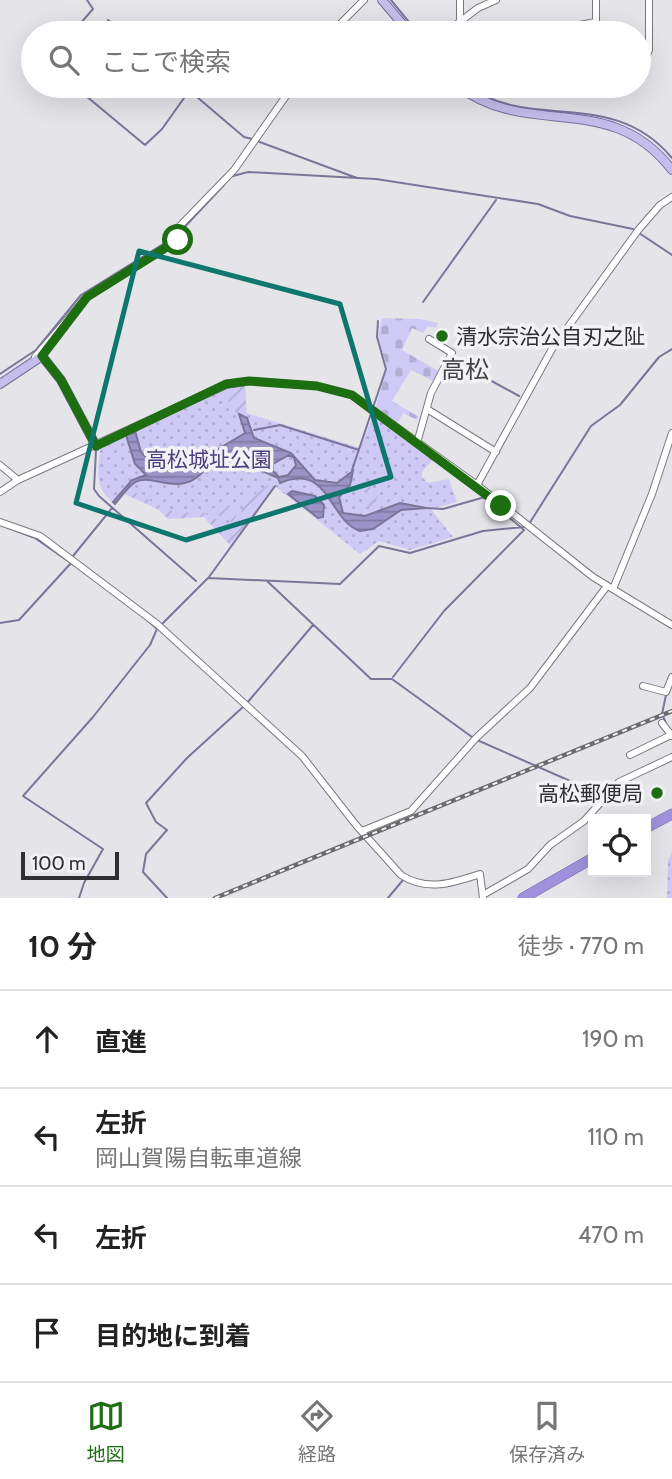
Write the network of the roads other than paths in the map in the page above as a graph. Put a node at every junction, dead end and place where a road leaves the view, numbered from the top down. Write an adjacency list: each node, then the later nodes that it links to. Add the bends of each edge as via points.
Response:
1 (364, 0): 8 (street)
2 (382, 0): 9 (main road)
3 (460, 0): 7 (street)
4 (496, 0): 7 (street)
5 (596, 0): 10 (street)
6 (649, 0): 11 (street)
7 (460, 20)
8 (343, 21)
9 (400, 21)
10 (596, 21)
11 (649, 21)
12 (285, 98): 16 (street, via 234,170 173,233 178,240 87,297)
13 (475, 98): 14 (main road, via 497,108 609,124 635,134)
14 (672, 170)
15 (672, 197): 24 (street, via 639,229 552,349)
16 (62, 327): 18 (street); 19 (street, via 39,355)
17 (429, 339): 20 (street, via 452,353)
18 (42, 356): 19 (main road); 23 (main road, via 61,380)
19 (0, 383)
20 (427, 409): 22 (street); 24 (street)
21 (672, 433): 30 (street)
22 (417, 443): 23 (street, via 352,395 317,386 249,381 226,384); 27 (street)
23 (96, 446): 26 (street)
24 (496, 452): 27 (street)
25 (0, 465): 26 (street)
26 (18, 480): 28 (street)
27 (477, 485): 30 (street)
28 (0, 492)
29 (0, 522): 40 (street, via 40,536 160,627 302,756)
30 (612, 588): 31 (street); 40 (street, via 530,688 475,739 411,811)
31 (672, 625)
32 (672, 677): 33 (street, via 666,692)
33 (643, 686)
34 (662, 723): 35 (street)
35 (672, 736): 36 (street)
36 (630, 755)
37 (672, 757): 43 (street, via 628,776 528,869)
38 (672, 814): 39 (highway)
39 (651, 825)
40 (362, 831): 43 (street, via 410,881 438,886 480,874)
41 (588, 861): 42 (highway)
42 (538, 894): 44 (highway)
43 (483, 896)
44 (523, 898)

